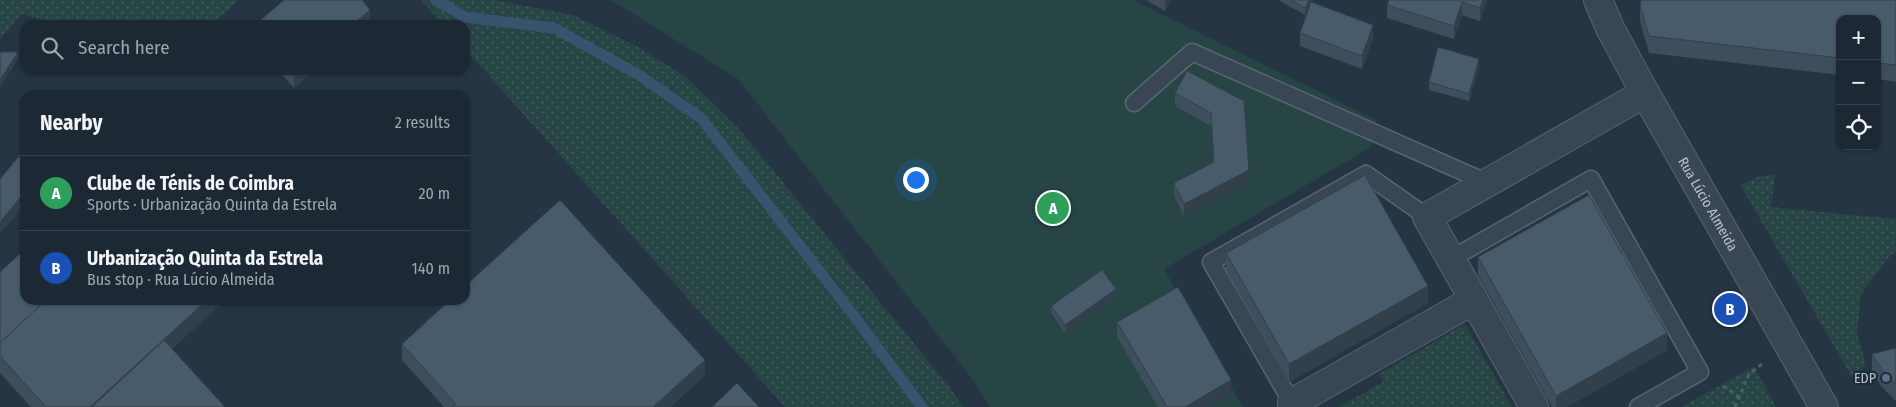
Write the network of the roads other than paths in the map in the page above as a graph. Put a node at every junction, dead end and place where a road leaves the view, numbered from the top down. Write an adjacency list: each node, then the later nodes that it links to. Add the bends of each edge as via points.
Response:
1 (1598, 0): 2 (street, Rua Lúcio Almeida)
2 (1645, 94): 4 (street); 11 (street, Rua Lúcio Almeida)
3 (1134, 103): 4 (lane, via 1192,52)
4 (1488, 183): 5 (street)
5 (1427, 217): 6 (street); 8 (lane, via 1366,174 1211,262)
6 (1451, 259): 7 (street); 10 (lane, via 1591,179 1700,372)
7 (1474, 300): 8 (street); 9 (street)
8 (1293, 405)
9 (1534, 407)
10 (1638, 407)
11 (1824, 407)

